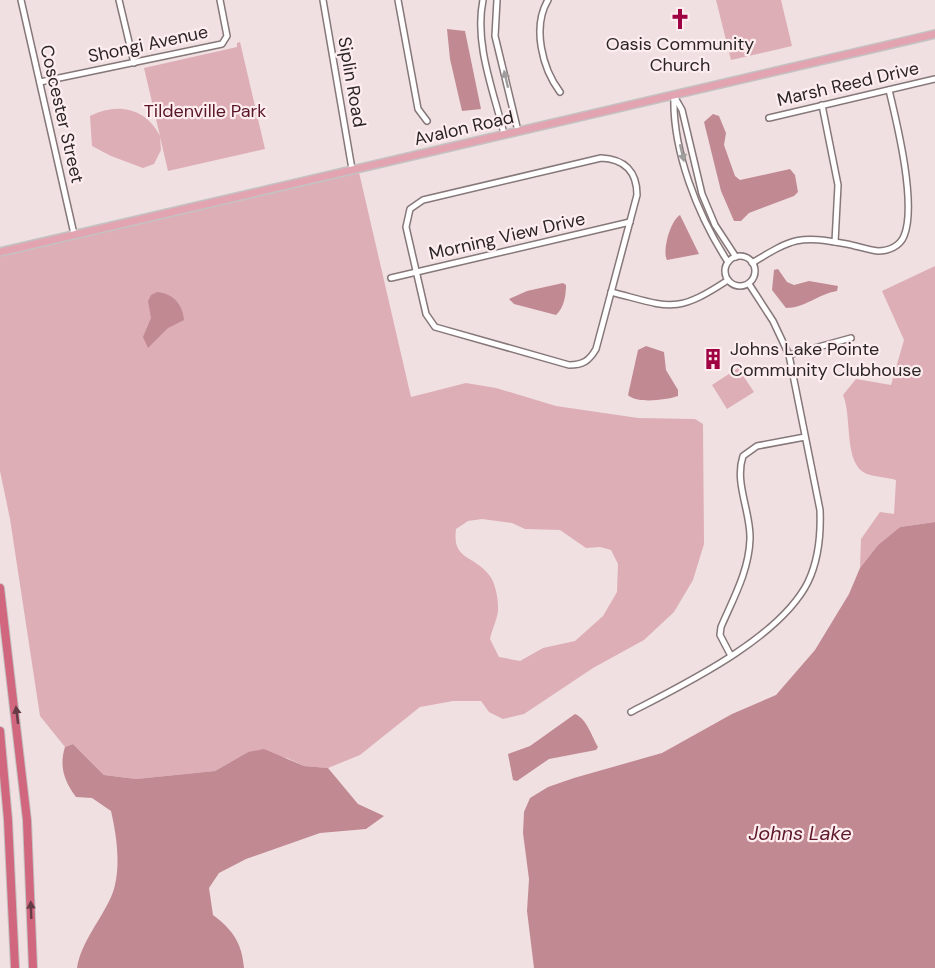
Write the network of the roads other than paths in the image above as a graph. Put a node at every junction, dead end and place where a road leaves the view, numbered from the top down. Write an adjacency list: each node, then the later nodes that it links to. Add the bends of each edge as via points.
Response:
1 (21, 0): 12 (street, Coscester Street)
2 (119, 0): 10 (street)
3 (220, 0): 10 (street, Shongi Avenue, via 226,40)
4 (323, 0): 21 (street, Siplin Road)
5 (398, 0): 18 (street, via 418,108)
6 (483, 0): 20 (street, via 482,40)
7 (497, 0): 19 (street, one-way to 7, via 495,36)
8 (548, 0): 14 (street, via 540,19 540,35 551,80)
9 (935, 34): 15 (main road, Avalon Road)
10 (134, 63): 12 (street, Shongi Avenue)
11 (935, 79): 13 (street, Marsh Reed Drive)
12 (40, 82): 25 (street, Coscester Street)
13 (889, 90): 16 (street, Marsh Reed Drive); 26 (street, via 907,186 904,237 898,245 878,251)
14 (560, 92)
15 (674, 95): 19 (main road, Avalon Road); 22 (street, via 682,110); 23 (street, one-way to 23, via 673,112)
16 (822, 105): 17 (street, Marsh Reed Drive); 26 (street, via 838,184)
17 (769, 118)
18 (427, 121)
19 (518, 131): 20 (main road, Avalon Road)
20 (504, 134): 21 (main road, Avalon Road)
21 (352, 169): 25 (main road, Avalon Road)
22 (697, 174): 23 (street); 28 (street, via 715,225)
23 (688, 177): 29 (street, via 699,213)
24 (630, 222): 31 (street, Morning View Drive); 31 (street, via 637,185 627,166 601,158 423,200 410,209 406,227); 35 (street)
25 (74, 234): 27 (main road, Avalon Road)
26 (835, 242): 30 (street, via 794,240)
27 (0, 252)
28 (736, 257): 29 (street); 30 (street)
29 (728, 262): 33 (street)
30 (752, 263): 34 (street, via 755,273)
31 (417, 272): 32 (street, Morning View Drive); 35 (street, via 426,314 435,327 570,365 585,363 596,349)
32 (391, 278)
33 (728, 280): 34 (street, via 737,286); 35 (street, via 699,299 678,306)
34 (748, 284): 37 (street, via 773,321)
35 (611, 292)
36 (851, 338): 37 (street)
37 (789, 356): 38 (street)
38 (805, 437): 40 (street, via 820,510 818,555 794,604); 40 (street, via 757,446 743,456 740,474 750,540 744,576 720,635)
39 (0, 588): 44 (highway, one-way to 39, via 27,820)
40 (731, 656): 41 (street)
41 (631, 712)
42 (0, 731): 43 (highway)
43 (15, 968)
44 (33, 968)

